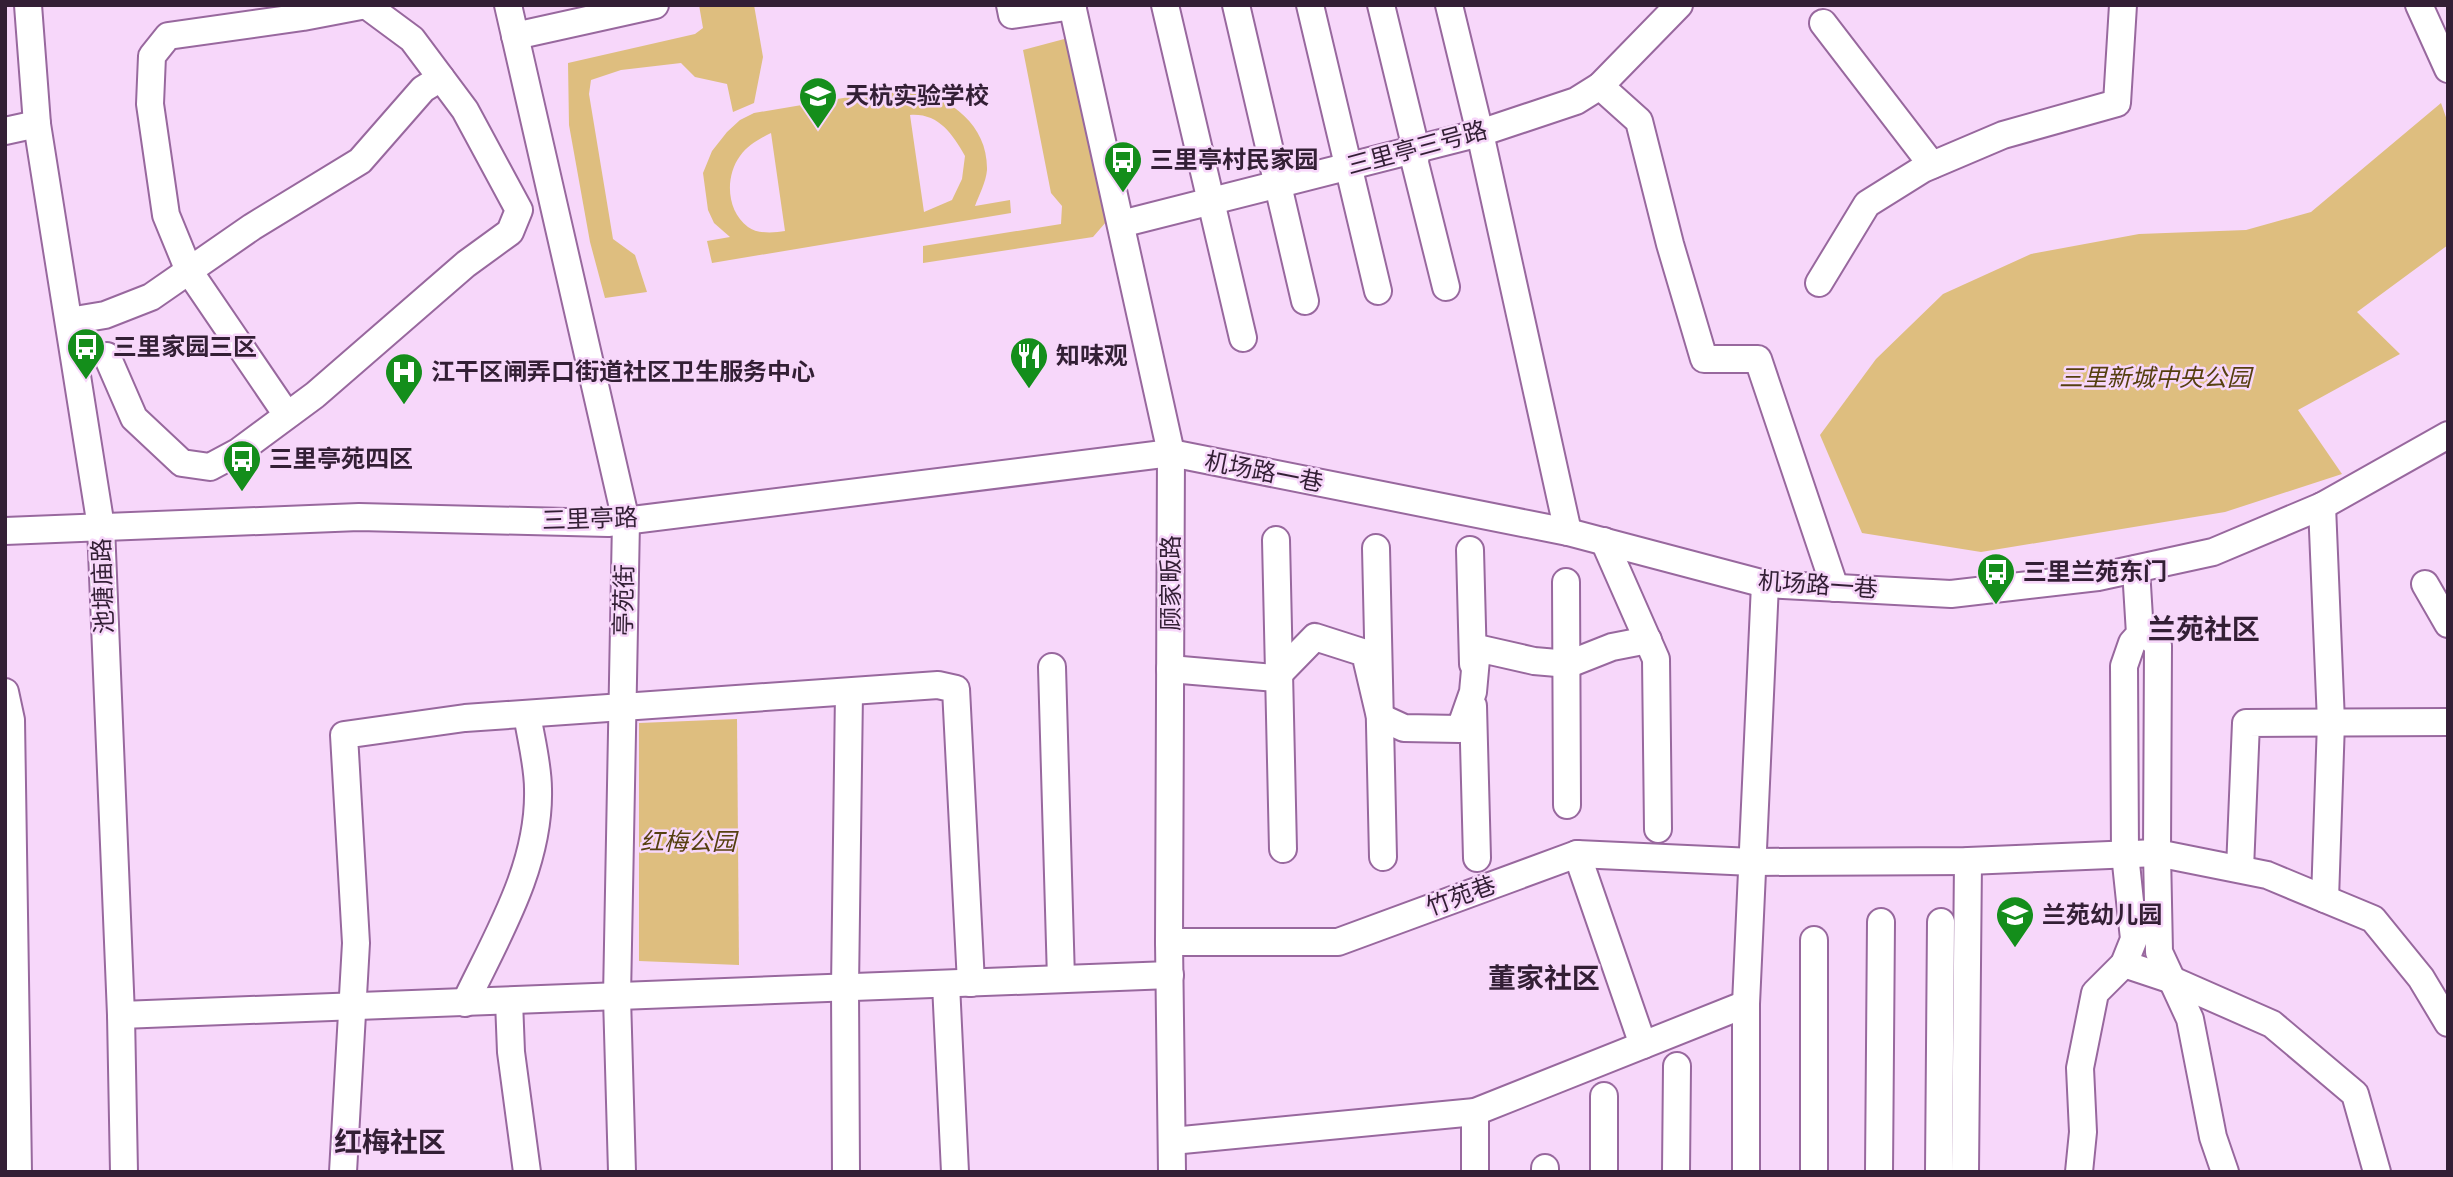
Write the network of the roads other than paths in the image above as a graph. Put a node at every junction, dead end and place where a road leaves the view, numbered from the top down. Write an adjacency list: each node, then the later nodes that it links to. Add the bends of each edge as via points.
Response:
1 (28, 5): 21 (street, 池塘庙路)
2 (366, 5): 15 (street); 19 (street, via 412,39)
3 (508, 5): 17 (street, 亭苑街)
4 (655, 5): 17 (street)
5 (1010, 5): 14 (street, via 1012,15)
6 (1165, 5): 28 (street)
7 (1236, 5): 27 (street)
8 (1310, 5): 26 (street)
9 (1381, 5): 24 (street)
10 (1449, 5): 23 (street)
11 (1679, 5): 20 (street, 三里亭三号路)
12 (2123, 5): 25 (street, via 2117,103 2003,135)
13 (2419, 5): 18 (street)
14 (1072, 6): 29 (street, 顾家畈路)
15 (254, 14): 30 (street, via 168,36 152,56 150,104 166,215)
16 (1824, 23): 25 (street)
17 (515, 36): 42 (street, 亭苑街)
18 (2448, 69)
19 (441, 78): 30 (street, via 423,89 360,161); 38 (street, via 465,110 519,210 510,232)
20 (1600, 86): 23 (street, 三里亭三号路, via 1576,101); 54 (street, via 1639,121 1704,359 1758,359)
21 (37, 124): 22 (street); 35 (street, 池塘庙路)
22 (5, 131)
23 (1480, 133): 24 (street, 三里亭三号路); 45 (street)
24 (1416, 149): 26 (street, 三里亭三号路); 32 (street, via 1415,163)
25 (1932, 165): 31 (street, via 1867,204)
26 (1348, 166): 27 (street, 三里亭三号路); 33 (street)
27 (1277, 184): 28 (street, 三里亭三号路); 34 (street)
28 (1210, 202): 29 (street, 三里亭三号路); 36 (street)
29 (1121, 224): 40 (street, 顾家畈路)
30 (189, 271): 35 (street, via 151,297 105,315); 38 (street)
31 (1819, 283)
32 (1446, 287)
33 (1378, 291)
34 (1305, 301)
35 (69, 321): 43 (street, 池塘庙路)
36 (1243, 338)
37 (107, 356): 38 (street, via 134,418 182,463 210,467)
38 (287, 415)
39 (2448, 435): 41 (street, 机场路一巷)
40 (1171, 453): 42 (street, 三里亭路); 45 (street, 机场路一巷); 60 (street, 顾家畈路)
41 (2322, 506): 50 (street, 机场路一巷, via 2213,552); 68 (street)
42 (626, 521): 43 (street, 三里亭路, via 359,517); 65 (street, 亭苑街)
43 (101, 527): 44 (street, 三里亭路); 98 (street, 池塘庙路)
44 (5, 531)
45 (1568, 532): 47 (street, 机场路一巷)
46 (1276, 540): 61 (street)
47 (1604, 541): 52 (street, 机场路一巷); 57 (street)
48 (1376, 548): 67 (street)
49 (1470, 550): 64 (street)
50 (2136, 569): 54 (street, 机场路一巷, via 1951,594); 56 (street)
51 (1566, 582): 58 (street)
52 (1765, 584): 54 (street, 机场路一巷); 80 (street)
53 (2425, 584): 55 (street)
54 (1835, 588)
55 (2448, 624)
56 (2140, 634): 74 (street, via 2158,646); 76 (street, via 2124,666)
57 (1648, 640): 58 (street); 71 (street, via 1656,659)
58 (1565, 664): 64 (street, via 1534,662 1477,648); 70 (street)
59 (1052, 667): 89 (street)
60 (1170, 670): 61 (street, via 1275,678); 86 (street, 顾家畈路)
61 (1279, 674): 67 (street, via 1315,637 1365,653); 73 (street)
62 (5, 692): 72 (street, via 11,720)
63 (849, 692): 65 (street); 91 (street, via 938,685 956,689); 92 (street)
64 (1473, 692): 67 (street, via 1460,729 1404,728); 78 (street)
65 (622, 709): 66 (street); 93 (street, 亭苑街)
66 (527, 714): 95 (street, via 538,790 531,855); 97 (street, via 344,735 356,943)
67 (1380, 717): 77 (street)
68 (2331, 722): 69 (street); 81 (street, via 2246,723); 82 (street)
69 (2448, 722)
70 (1567, 805)
71 (1658, 829)
72 (10, 839): 105 (street)
73 (1283, 849)
74 (2157, 853): 76 (street, 竹苑巷); 81 (street, 竹苑巷); 90 (street, via 2159,952)
75 (1577, 854): 80 (street, 竹苑巷); 86 (street, 竹苑巷, via 1338,942); 100 (street)
76 (2125, 854): 79 (street, 竹苑巷); 87 (street, via 2134,939)
77 (1383, 857)
78 (1477, 858)
79 (1968, 861): 80 (street, 竹苑巷); 120 (street)
80 (1754, 862): 96 (street)
81 (2240, 869): 82 (street, 竹苑巷)
82 (2325, 899): 99 (street, 竹苑巷, via 2373,919 2421,978)
83 (1881, 922): 118 (street)
84 (1941, 922): 119 (street)
85 (1814, 940): 117 (street)
86 (1170, 942): 88 (street, 顾家畈路)
87 (2124, 964): 90 (street); 121 (street, via 2095,993 2080,1068 2083,1132)
88 (1170, 975): 89 (street); 104 (street, 顾家畈路)
89 (1061, 979): 91 (street)
90 (2172, 980): 122 (street, via 2190,1019 2213,1137); 123 (street, via 2272,1024 2355,1094)
91 (959, 983): 92 (street); 111 (street)
92 (845, 988): 93 (street); 110 (street)
93 (617, 997): 94 (street); 109 (street, 亭苑街)
94 (509, 1001): 95 (street); 108 (street)
95 (465, 1003): 97 (street)
96 (1746, 1004): 100 (street); 116 (street)
97 (352, 1007): 98 (street); 107 (street)
98 (121, 1015): 106 (street, 池塘庙路)
99 (2448, 1023)
100 (1643, 1045): 103 (street)
101 (1677, 1066): 115 (street)
102 (1604, 1096): 114 (street)
103 (1475, 1112): 104 (street); 113 (street)
104 (1172, 1141): 112 (street, 顾家畈路)
105 (18, 1172)
106 (124, 1172)
107 (343, 1172)
108 (527, 1172)
109 (622, 1172)
110 (846, 1172)
111 (955, 1172)
112 (1172, 1172)
113 (1475, 1172)
114 (1604, 1172)
115 (1676, 1172)
116 (1746, 1172)
117 (1814, 1172)
118 (1879, 1172)
119 (1939, 1172)
120 (1965, 1172)
121 (2079, 1172)
122 (2225, 1172)
123 (2377, 1172)

